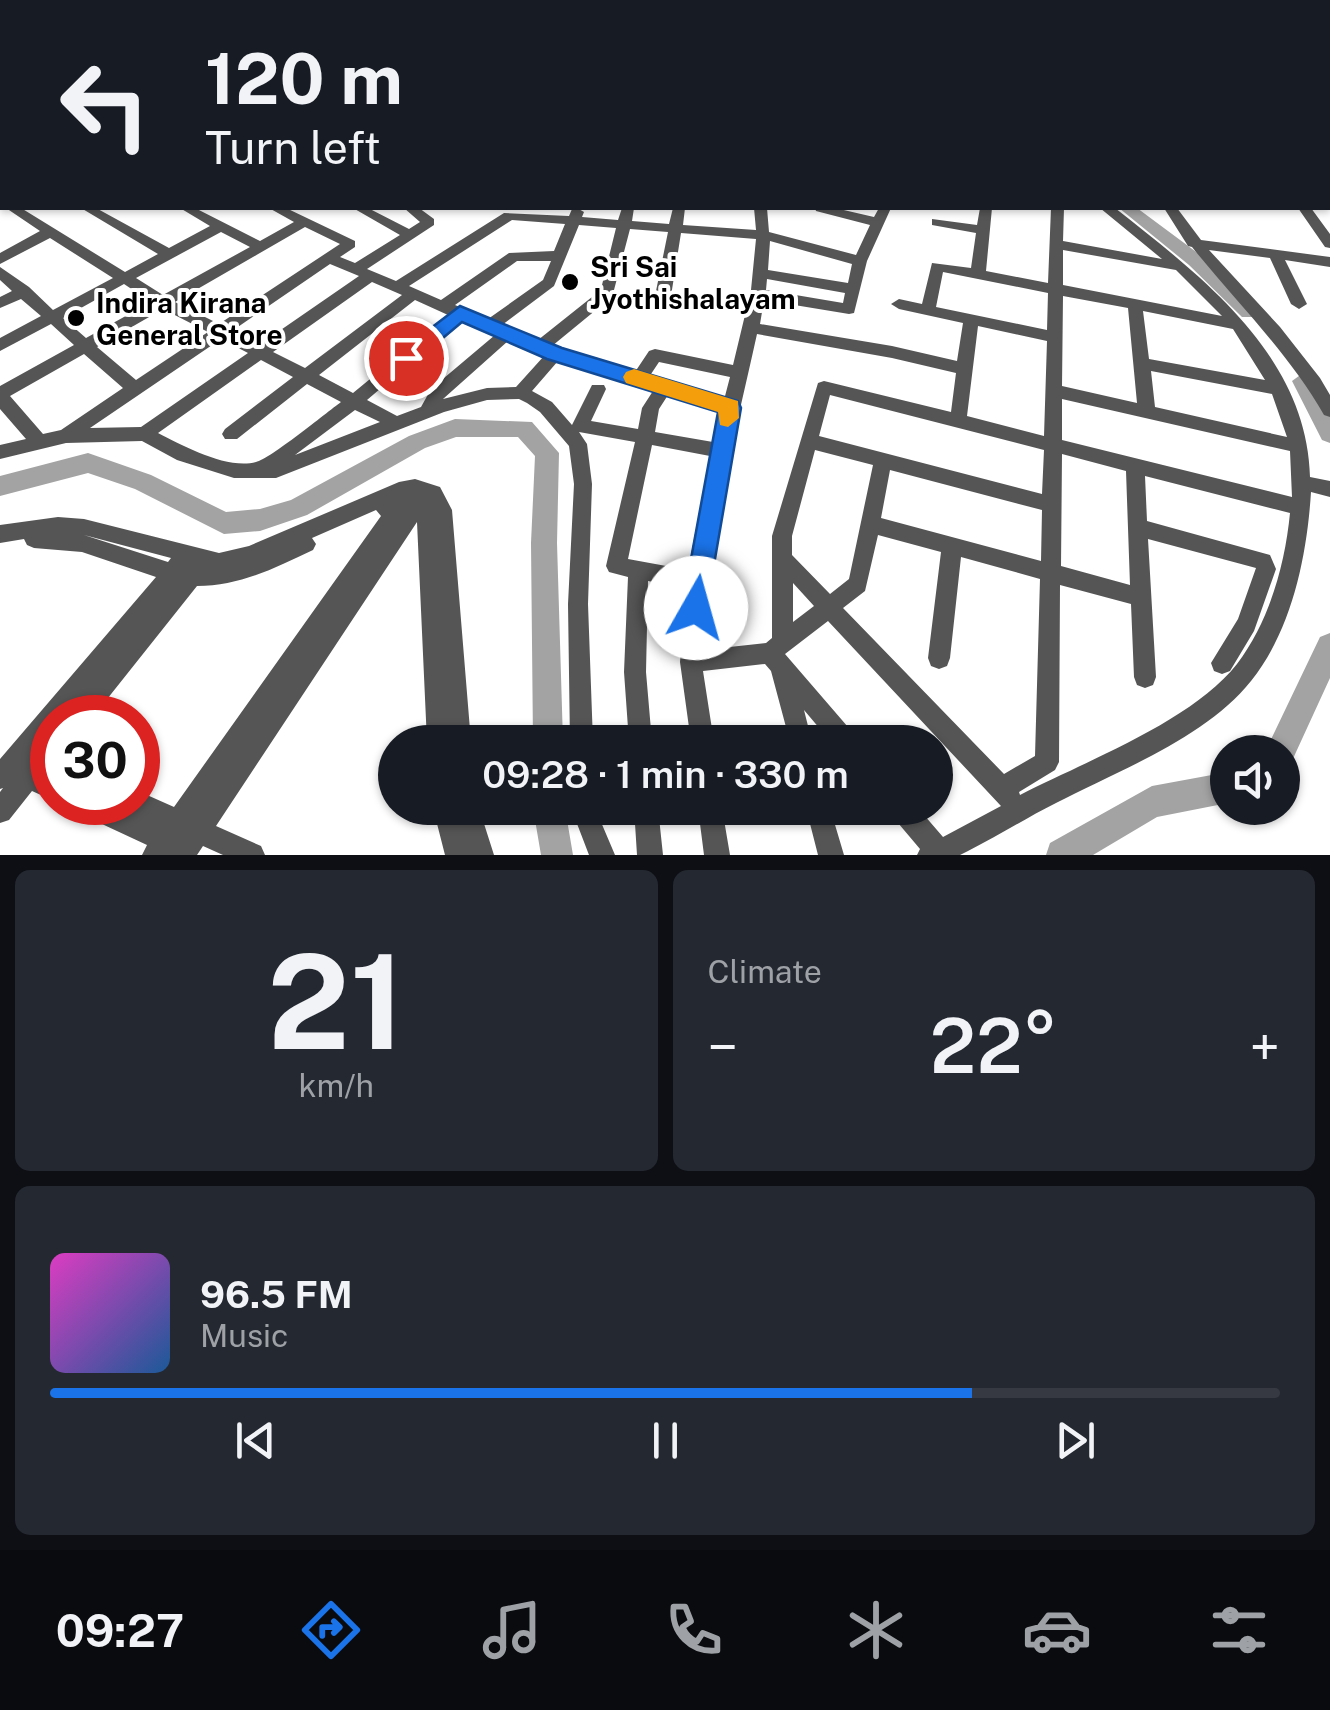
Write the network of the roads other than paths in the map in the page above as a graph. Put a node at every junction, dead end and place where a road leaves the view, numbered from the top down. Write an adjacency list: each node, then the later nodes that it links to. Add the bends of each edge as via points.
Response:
1 (91, 210): 32 (street)
2 (189, 210): 22 (street)
3 (280, 210): 19 (street)
4 (414, 210): 26 (street, via 429,222)
5 (628, 210): 21 (street)
6 (679, 210): 23 (street)
7 (761, 210): 27 (street)
8 (838, 210): 18 (street)
9 (986, 210): 24 (street)
10 (1057, 210): 29 (street)
11 (1109, 210): 39 (street)
12 (1172, 210): 28 (street)
13 (1306, 210): 30 (street)
14 (366, 211): 26 (street)
15 (20, 212): 25 (street)
16 (524, 212): 17 (street); 48 (street)
17 (577, 213): 21 (street); 34 (street)
18 (881, 215): 37 (street)
19 (304, 222): 31 (street); 35 (street, via 350,244)
20 (937, 222): 24 (street)
21 (624, 224): 23 (street); 68 (street, via 609,286)
22 (219, 227): 31 (street); 32 (street)
23 (676, 228): 27 (street); 50 (street)
24 (984, 230): 43 (street)
25 (51, 232): 36 (street); 44 (street)
26 (407, 233): 41 (street)
27 (764, 235): 37 (street); 42 (street)
28 (1192, 243): 33 (street); 84 (street, via 1280,339)
29 (1056, 244): 39 (street); 46 (street)
30 (1330, 244)
31 (261, 246): 51 (street)
32 (168, 254): 44 (street)
33 (1275, 254): 38 (street); 54 (street)
34 (560, 256): 56 (street, via 514,256); 61 (street, via 549,283)
35 (330, 258): 41 (street); 63 (street)
36 (0, 259)
37 (860, 261): 45 (street)
38 (1330, 262)
39 (1178, 266): 60 (street)
40 (0, 272): 47 (street)
41 (364, 272): 48 (street); 69 (street)
42 (760, 274): 45 (street); 49 (street)
43 (978, 274): 46 (street); 57 (street, via 937,266)
44 (125, 278): 51 (street); 58 (street)
45 (854, 289): 49 (street, via 849,309)
46 (1054, 289): 55 (street); 65 (street)
47 (24, 290): 52 (street); 58 (street)
48 (406, 290): 56 (street); 73 (street)
49 (757, 294): 62 (street)
50 (663, 296)
51 (164, 302): 63 (street); 67 (street)
52 (0, 303)
53 (899, 304): 57 (street)
54 (1300, 304)
55 (1135, 305): 60 (street); 70 (street)
56 (451, 309): 61 (street); 82 (street)
57 (928, 310): 59 (street)
58 (51, 318): 66 (street); 67 (street)
59 (971, 319): 65 (street); 71 (street)
60 (1236, 324): 78 (street)
61 (490, 326): 64 (street)
62 (752, 328): 71 (street); 72 (street)
63 (219, 332): 69 (street); 76 (street)
64 (507, 333): 68 (street); 85 (street, via 437,394)
65 (1053, 337): 79 (street)
66 (0, 345)
67 (83, 347): 76 (street); 81 (street)
68 (547, 350): 74 (street); 80 (street)
69 (262, 355): 73 (street); 90 (street)
70 (1141, 363): 78 (street); 86 (street)
71 (964, 370): 87 (street)
72 (740, 373): 74 (street, via 656,355); 83 (street)
73 (306, 378): 82 (street); 91 (street)
74 (639, 379): 75 (street)
75 (664, 387): 83 (street); 93 (street, via 651,408)
76 (135, 389): 92 (street)
77 (598, 389): 89 (street)
78 (1276, 389): 97 (street)
79 (1052, 390): 86 (street); 96 (street)
80 (520, 393): 85 (street, via 487,394); 89 (street)
81 (0, 396): 95 (street)
82 (352, 403): 88 (street); 102 (street)
83 (730, 408): 98 (street)
84 (1330, 410)
85 (427, 411): 88 (street)
86 (1147, 412): 97 (street)
87 (958, 421): 94 (street, via 824,387); 96 (street)
88 (398, 424): 102 (street)
89 (573, 428): 93 (street); 114 (street, via 583,484)
90 (144, 434): 92 (street); 102 (street, via 183,455 234,470)
91 (231, 434)
92 (66, 436): 95 (street)
93 (645, 439): 98 (street); 116 (street)
94 (809, 441): 100 (street); 113 (street, via 782,536)
95 (40, 443): 99 (street)
96 (1051, 444): 101 (street); 106 (street)
97 (1297, 446): 103 (street)
98 (720, 450): 118 (street)
99 (0, 452)
100 (883, 460): 106 (street); 108 (street)
101 (1135, 466): 107 (street); 109 (street)
102 (262, 470)
103 (1299, 482): 104 (street); 107 (street)
104 (1330, 488)
105 (415, 495): 115 (street, via 243,570 218,577); 127 (street, via 429,526); 128 (street, via 441,498); 147 (street)
106 (1050, 504): 117 (street)
107 (1298, 507): 136 (street, via 1293,556 1272,630 1243,674 1211,706)
108 (870, 524): 112 (street); 120 (street, via 858,584)
109 (1140, 528): 119 (street); 124 (street, via 1263,561 1247,624)
110 (0, 534): 115 (street, via 84,528)
111 (0, 543): 115 (street, via 78,540)
112 (952, 545): 117 (street); 122 (street)
113 (783, 560): 120 (street); 121 (street)
114 (580, 563): 116 (street); 129 (street)
115 (190, 566): 126 (street); 134 (street)
116 (627, 568): 118 (street); 130 (street)
117 (1050, 570): 119 (street); 135 (street, via 1047,762)
118 (698, 581): 123 (street)
119 (1141, 597): 125 (street)
120 (829, 608): 121 (street); 135 (street)
121 (778, 654): 123 (street); 132 (street); 133 (street)
122 (939, 658)
123 (691, 662): 131 (street)
124 (1222, 663)
125 (1145, 677)
126 (94, 695)
127 (439, 725)
128 (459, 725)
129 (582, 725)
130 (639, 725)
131 (700, 725)
132 (797, 725)
133 (833, 725)
134 (29, 764): 137 (street)
135 (1001, 788): 136 (street)
136 (1020, 808): 148 (street)
137 (0, 811)
138 (135, 825): 147 (street)
139 (159, 825): 147 (street)
140 (450, 825): 150 (street)
141 (473, 825): 151 (street)
142 (590, 825): 152 (street)
143 (647, 825): 153 (street)
144 (713, 825): 154 (street)
145 (822, 825): 155 (street)
146 (914, 825): 148 (street)
147 (179, 844): 149 (street)
148 (935, 853)
149 (252, 855)
150 (458, 855)
151 (482, 855)
152 (602, 855)
153 (650, 855)
154 (717, 855)
155 (830, 855)

